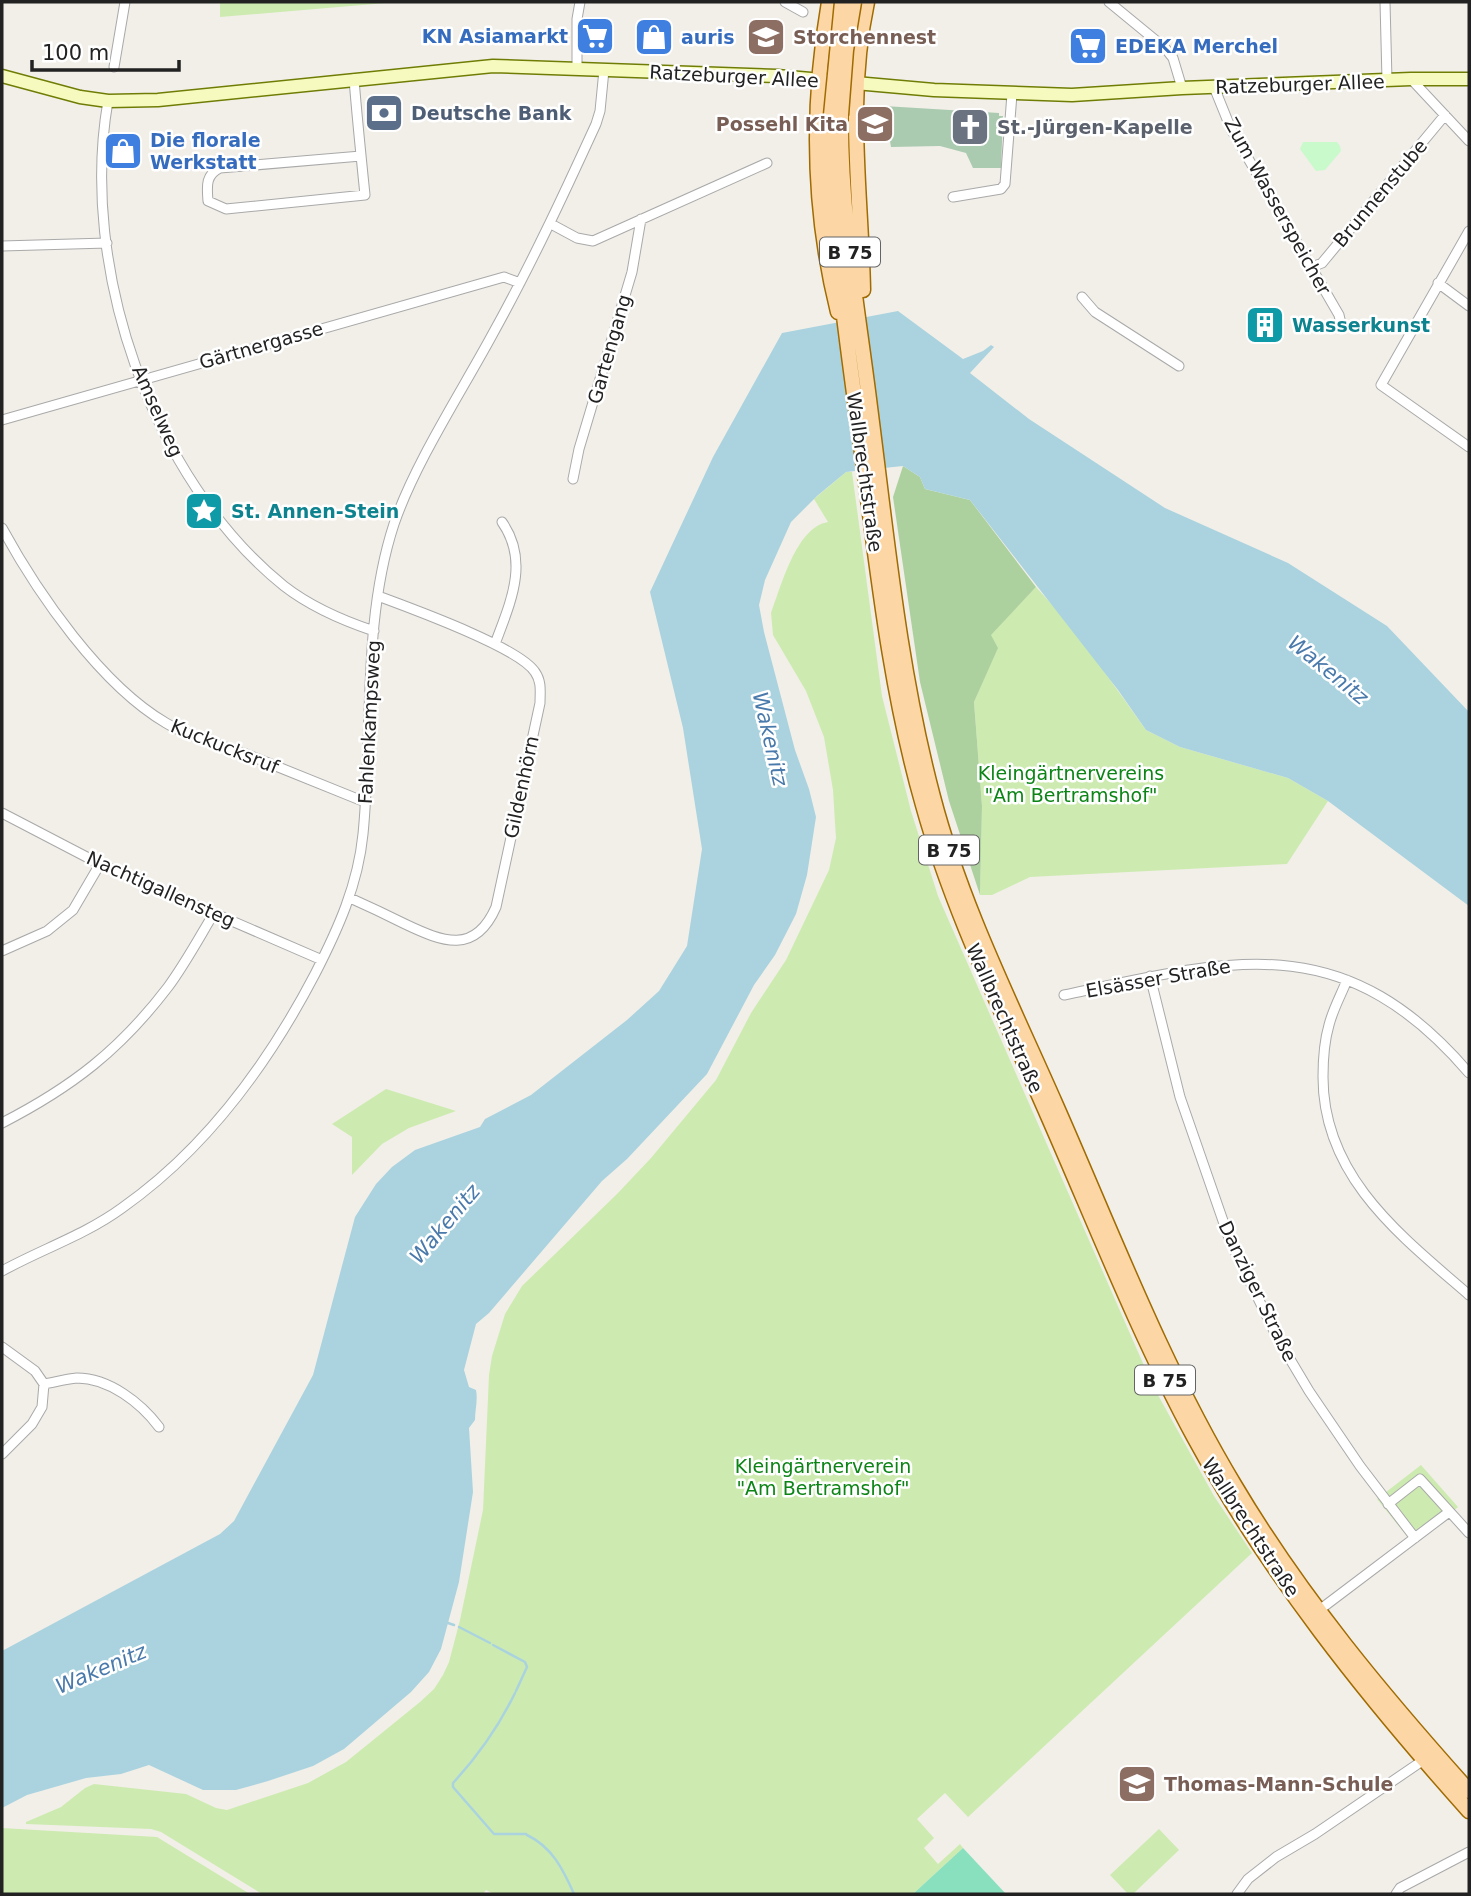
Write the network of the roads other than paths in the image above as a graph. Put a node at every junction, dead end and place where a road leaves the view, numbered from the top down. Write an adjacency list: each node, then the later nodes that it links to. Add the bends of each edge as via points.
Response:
1 (125, 2): 12 (street)
2 (568, 2): 10 (street)
3 (786, 2): 11 (street)
4 (829, 2): 19 (main road)
5 (842, 2): 26 (main road, B 75, bridge)
6 (854, 2): 26 (main road, B 75, bridge)
7 (867, 2): 21 (main road)
8 (1385, 2): 20 (street)
9 (1116, 4): 23 (street, via 1173,58)
10 (580, 5): 13 (street)
11 (803, 12)
12 (114, 67)
13 (577, 69): 14 (main road, Ratzeburger Allee); 16 (main road, Ratzeburger Allee, via 493,66)
14 (604, 70): 19 (main road, Ratzeburger Allee); 33 (street, Fahlenkampsweg, via 596,124)
15 (2, 76): 25 (main road, Ratzeburger Allee)
16 (354, 79): 25 (main road, Ratzeburger Allee); 29 (street)
17 (1411, 79): 18 (main road, Ratzeburger Allee); 20 (main road, Ratzeburger Allee); 27 (street)
18 (1469, 79)
19 (818, 80): 21 (main road, Ratzeburger Allee); 43 (main road, via 819,203 825,262)
20 (1387, 80): 22 (main road, Ratzeburger Allee)
21 (857, 85): 24 (main road, Ratzeburger Allee); 26 (main road)
22 (1214, 87): 23 (main road, Ratzeburger Allee); 37 (street, Zum Wasserspeicher, via 1231,129)
23 (1182, 88): 24 (main road, Ratzeburger Allee)
24 (1012, 94): 31 (street, via 1001,190)
25 (108, 101): 35 (street, Amselweg, via 101,192)
26 (842, 114): 43 (main road, Wallbrechtstraße / B 75)
27 (1445, 115): 28 (street); 37 (street, Brunnenstube, via 1322,263)
28 (1469, 141)
29 (361, 156): 29 (street, via 365,195 226,209 208,201 208,179 220,168)
30 (767, 163): 32 (street)
31 (953, 197)
32 (641, 219): 33 (street, via 593,241); 48 (street, Gartengang, via 632,272)
33 (551, 224): 38 (street, Fahlenkampsweg)
34 (1469, 231): 39 (street)
35 (107, 243): 36 (street); 45 (street, Amselweg, via 118,307)
36 (2, 246)
37 (1312, 267): 42 (street, Zum Wasserspeicher)
38 (520, 283): 45 (street, Gärtnergasse, via 504,277); 52 (street, Fahlenkampsweg, via 419,467 395,521)
39 (1438, 283): 41 (street); 47 (street, via 1381,385)
40 (1082, 297): 44 (street, via 1095,312)
41 (1469, 306)
42 (1341, 324)
43 (857, 363): 51 (main road, Wallbrechtstraße / B 75)
44 (1179, 366)
45 (142, 379): 46 (street, Gärtnergasse); 53 (street, Amselweg, via 180,463 248,552 308,602)
46 (2, 420)
47 (1469, 447)
48 (573, 479)
49 (502, 522): 54 (street, via 511,535 517,572)
50 (2, 528): 55 (street, Kuckucksruf, via 69,630 146,709 185,733)
51 (882, 552): 77 (main road, Wallbrechtstraße / B 75, via 922,756 962,891 1179,1381 1234,1485); 78 (main road, Wallbrechtstraße / B 75, via 887,633 911,759 951,895 1123,1290 1196,1440 1245,1523 1322,1633)
52 (378, 596): 53 (street, Fahlenkampsweg); 54 (street, Gildenhörn)
53 (374, 631): 55 (street, Fahlenkampsweg)
54 (495, 644): 58 (street, Gildenhörn, via 523,659 541,685 491,918 462,940 443,940)
55 (366, 802): 58 (street, Fahlenkampsweg)
56 (2, 813): 57 (street, Nachtigallensteg)
57 (100, 864): 59 (street, Nachtigallensteg); 60 (street, via 73,910 47,931)
58 (350, 898): 61 (street, Fahlenkampsweg)
59 (214, 913): 61 (street, Nachtigallensteg); 66 (street, via 169,985 132,1031 86,1073)
60 (2, 951)
61 (322, 960): 67 (street, Fahlenkampsweg, via 256,1072 188,1153 123,1208 85,1232)
62 (1150, 976): 63 (street, Elsässer Straße, via 1243,963 1294,965); 64 (street, Elsässer Straße); 73 (street, Danziger Straße, via 1180,1097 1230,1241 1309,1391)
63 (1347, 980): 65 (street, Elsässer Straße, via 1411,1015); 68 (street, via 1329,1024 1324,1052 1323,1097 1333,1138 1365,1197)
64 (1064, 995)
65 (1469, 1073)
66 (2, 1123)
67 (2, 1270)
68 (1469, 1295)
69 (2, 1347): 70 (street, via 35,1371)
70 (44, 1384): 71 (street, via 78,1378 101,1383 146,1410); 72 (street, via 42,1407 32,1424)
71 (159, 1427)
72 (2, 1454)
73 (1388, 1504): 74 (street, via 1420,1479); 76 (street, Danziger Straße)
74 (1449, 1512): 75 (street); 76 (street)
75 (1469, 1532)
76 (1415, 1538): 77 (street)
77 (1318, 1611): 78 (main road, Wallbrechtstraße / B 75)
78 (1429, 1756): 79 (main road, Wallbrechtstraße / B 75); 80 (main road, Wallbrechtstraße / B 75); 82 (street, via 1276,1857)
79 (1469, 1791)
80 (1469, 1811)
81 (1469, 1852): 83 (street)
82 (1237, 1894)
83 (1396, 1894)

